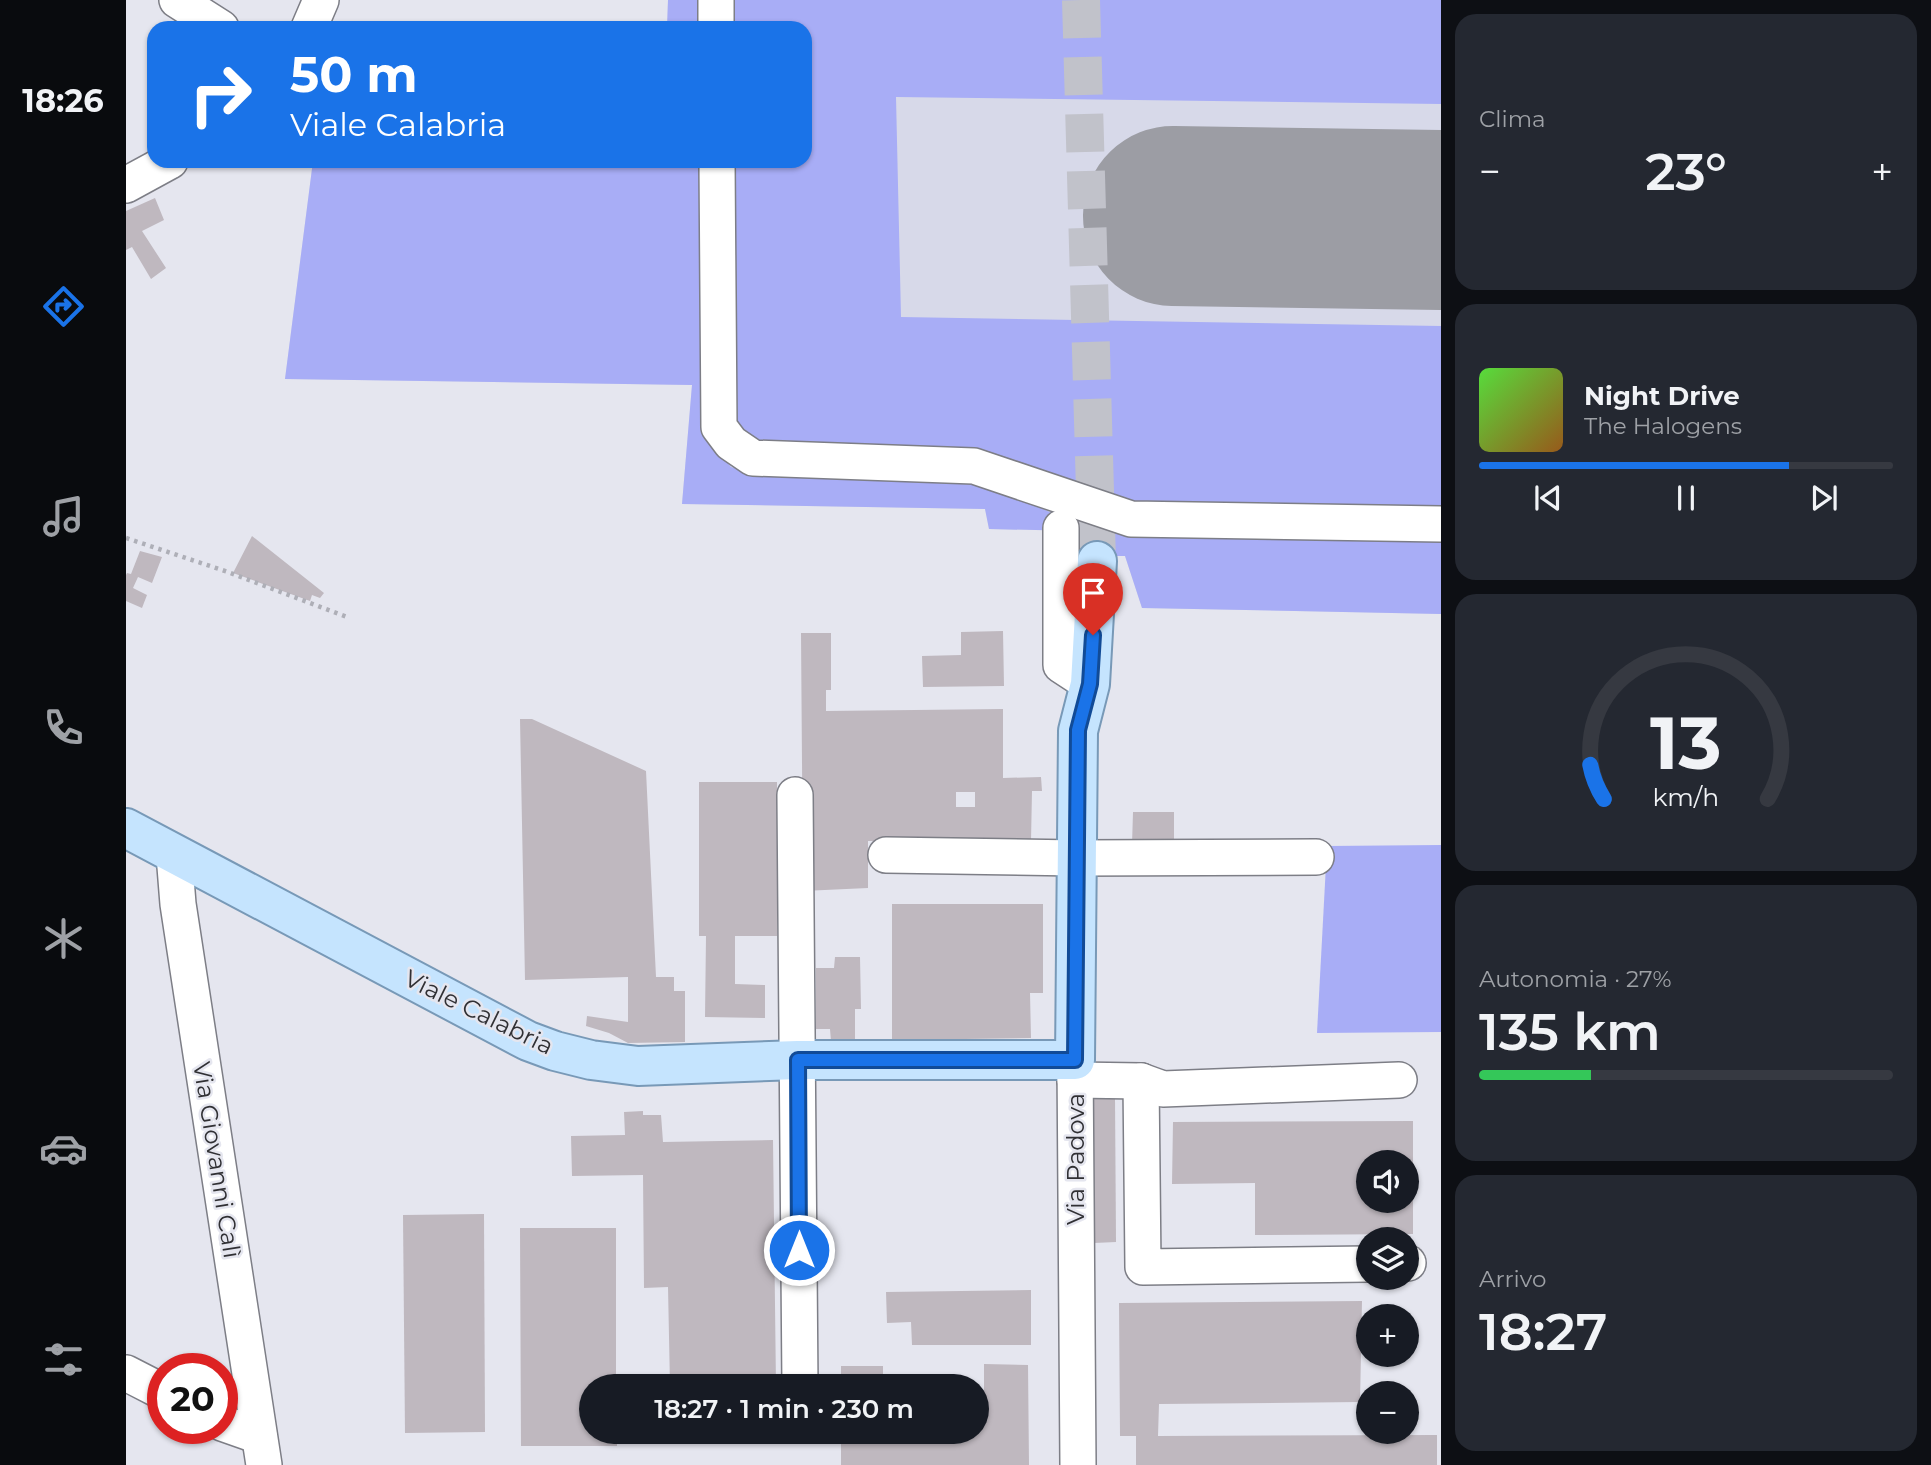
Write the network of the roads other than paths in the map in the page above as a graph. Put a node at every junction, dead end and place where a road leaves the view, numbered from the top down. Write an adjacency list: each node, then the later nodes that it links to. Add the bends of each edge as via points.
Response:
1 (177, 0): 4 (street)
2 (321, 0): 5 (street)
3 (716, 0): 6 (street)
4 (210, 21)
5 (312, 21)
6 (716, 21)
7 (157, 168): 9 (street)
8 (717, 168): 10 (street, via 719,427 731,443 753,458 974,466 1131,519)
9 (126, 185)
10 (1441, 524)
11 (1061, 528): 13 (street, via 1061,665)
12 (1097, 561): 13 (main road, Via Padova)
13 (1090, 684): 18 (main road, Via Padova, via 1078,730)
14 (795, 795): 20 (street)
15 (126, 828): 16 (main road, Viale Calabria)
16 (174, 854): 20 (main road, Viale Calabria, via 528,1041 555,1051 638,1066); 29 (street, Via Giovanni Calì)
17 (886, 855): 18 (street)
18 (1077, 858): 19 (street); 21 (main road, Via Padova)
19 (1316, 858)
20 (798, 1060): 21 (main road, Viale Calabria); 26 (street)
21 (1075, 1070): 23 (street); 30 (street, Via Padova)
22 (1399, 1080): 23 (street, via 1163,1089)
23 (1141, 1081): 24 (street, via 1143,1267)
24 (1356, 1264)
25 (126, 1373): 27 (street)
26 (800, 1374)
27 (147, 1384)
28 (238, 1434): 29 (street)
29 (262, 1450)
30 (1078, 1465)

